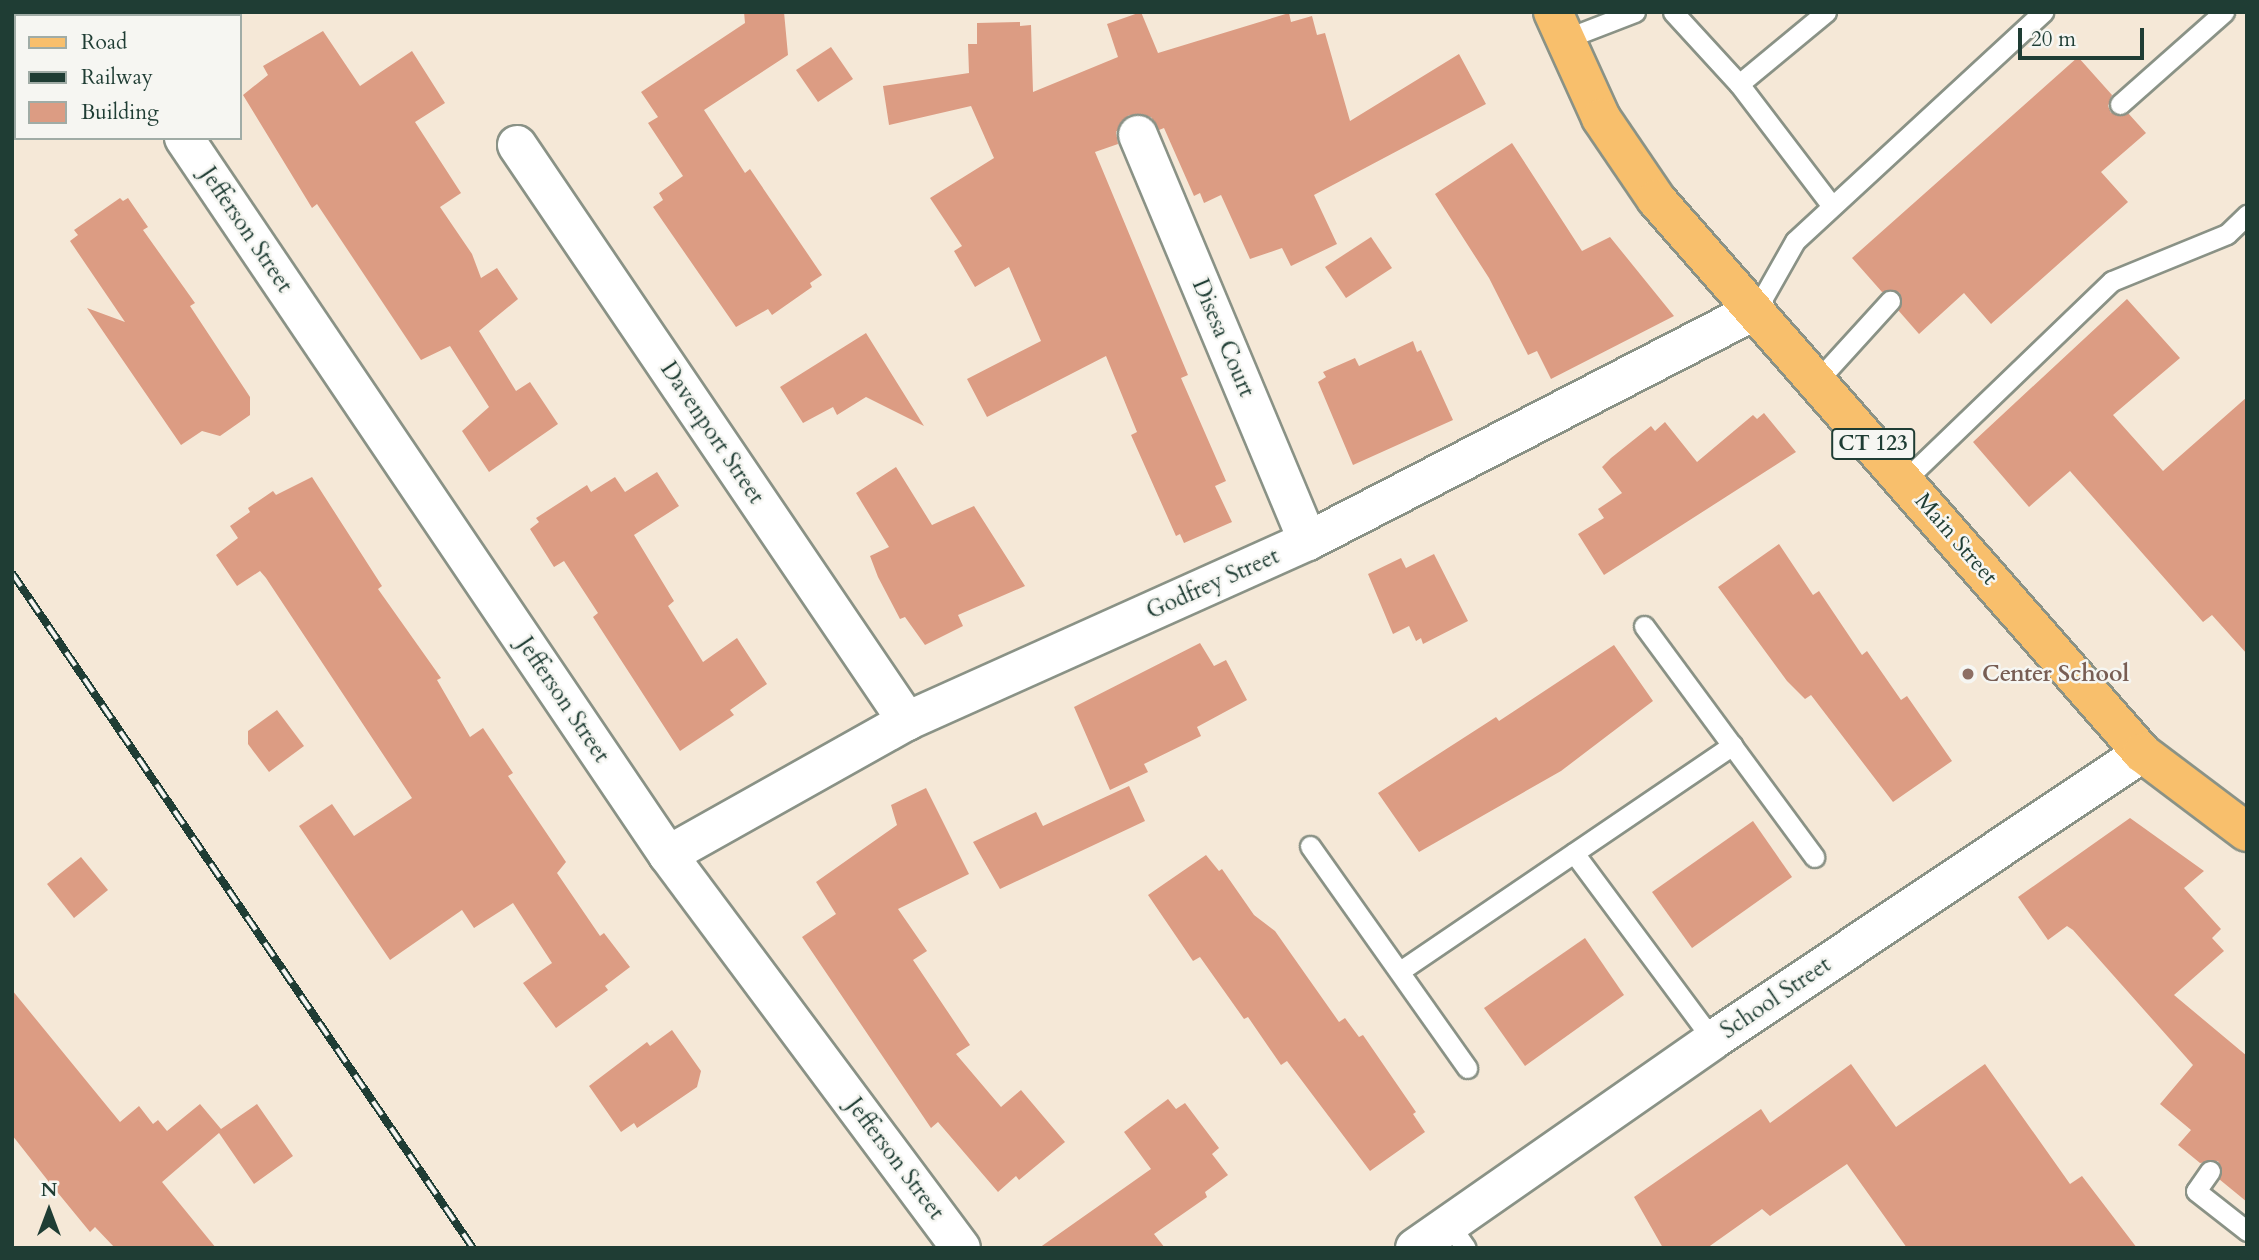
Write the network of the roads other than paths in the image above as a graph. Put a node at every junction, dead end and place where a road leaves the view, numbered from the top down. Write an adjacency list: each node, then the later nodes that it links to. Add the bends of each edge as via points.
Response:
1 (1635, 12): 6 (lane)
2 (1673, 12): 7 (lane)
3 (1826, 12): 7 (lane)
4 (2043, 12): 12 (lane)
5 (2224, 12): 8 (lane)
6 (1559, 26): 15 (main road, Main Street / CT 123, via 1601,118 1656,199)
7 (1740, 84): 12 (lane)
8 (2120, 104)
9 (1138, 135): 18 (street, Disesa Court)
10 (185, 140): 26 (street, Jefferson Street)
11 (517, 145): 20 (street, Davenport Street)
12 (1832, 206): 15 (lane, via 1795,241)
13 (2247, 215): 17 (lane, via 2216,239 2112,281)
14 (1890, 301): 16 (lane)
15 (1756, 310): 16 (main road, Main Street / CT 123); 18 (street, Godfrey Street)
16 (1818, 380): 17 (main road, Main Street / CT 123)
17 (1905, 480): 22 (main road, Main Street / CT 123)
18 (1308, 541): 20 (street, Godfrey Street)
19 (1644, 626): 21 (lane)
20 (906, 721): 26 (street, Godfrey Street)
21 (1732, 745): 25 (lane); 27 (lane)
22 (2142, 753): 23 (main road, Main Street / CT 123); 29 (street, School Street)
23 (2247, 832)
24 (1310, 846): 28 (lane)
25 (1574, 853): 28 (lane); 29 (lane)
26 (668, 855): 34 (street, Jefferson Street)
27 (1814, 857)
28 (1400, 971): 30 (lane)
29 (1713, 1040): 33 (street, School Street)
30 (1468, 1068)
31 (2210, 1171): 32 (lane, via 2196,1191)
32 (2247, 1231)
33 (1457, 1236): 35 (street, School Street)
34 (961, 1248)
35 (1415, 1248)

